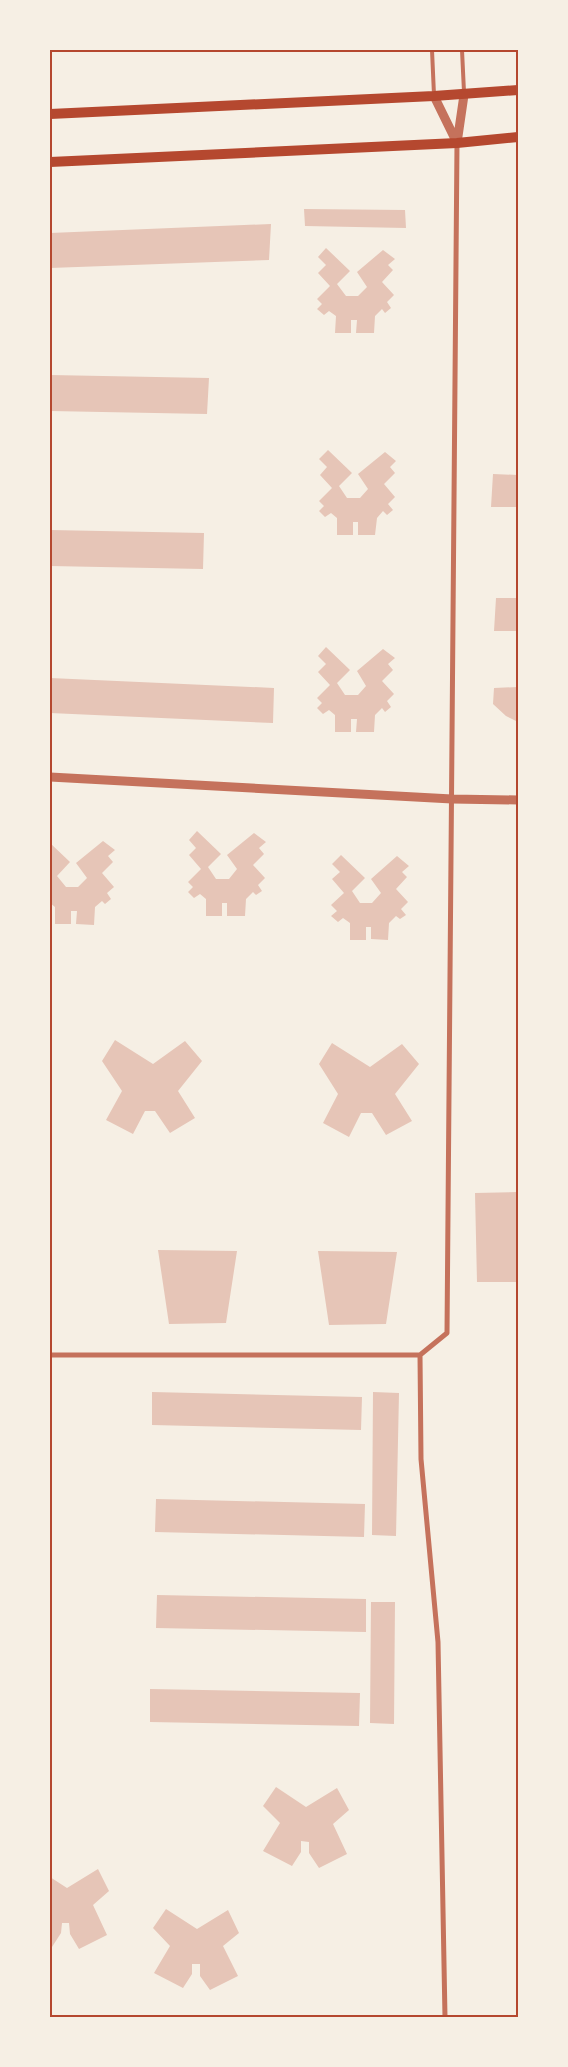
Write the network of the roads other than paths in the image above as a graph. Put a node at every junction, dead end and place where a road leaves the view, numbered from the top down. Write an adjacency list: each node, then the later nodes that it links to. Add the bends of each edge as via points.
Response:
1 (432, 50): 5 (lane)
2 (462, 50): 4 (lane)
3 (518, 90): 4 (main road)
4 (464, 94): 5 (main road); 8 (street)
5 (434, 96): 6 (main road); 8 (street)
6 (50, 114)
7 (518, 137): 8 (main road)
8 (457, 144): 9 (main road); 11 (street)
9 (50, 162)
10 (50, 777): 11 (street)
11 (452, 799): 12 (street); 14 (street, via 447,1333)
12 (518, 800)
13 (50, 1355): 14 (street)
14 (420, 1355): 15 (street, via 421,1459 438,1642)
15 (445, 2017)

